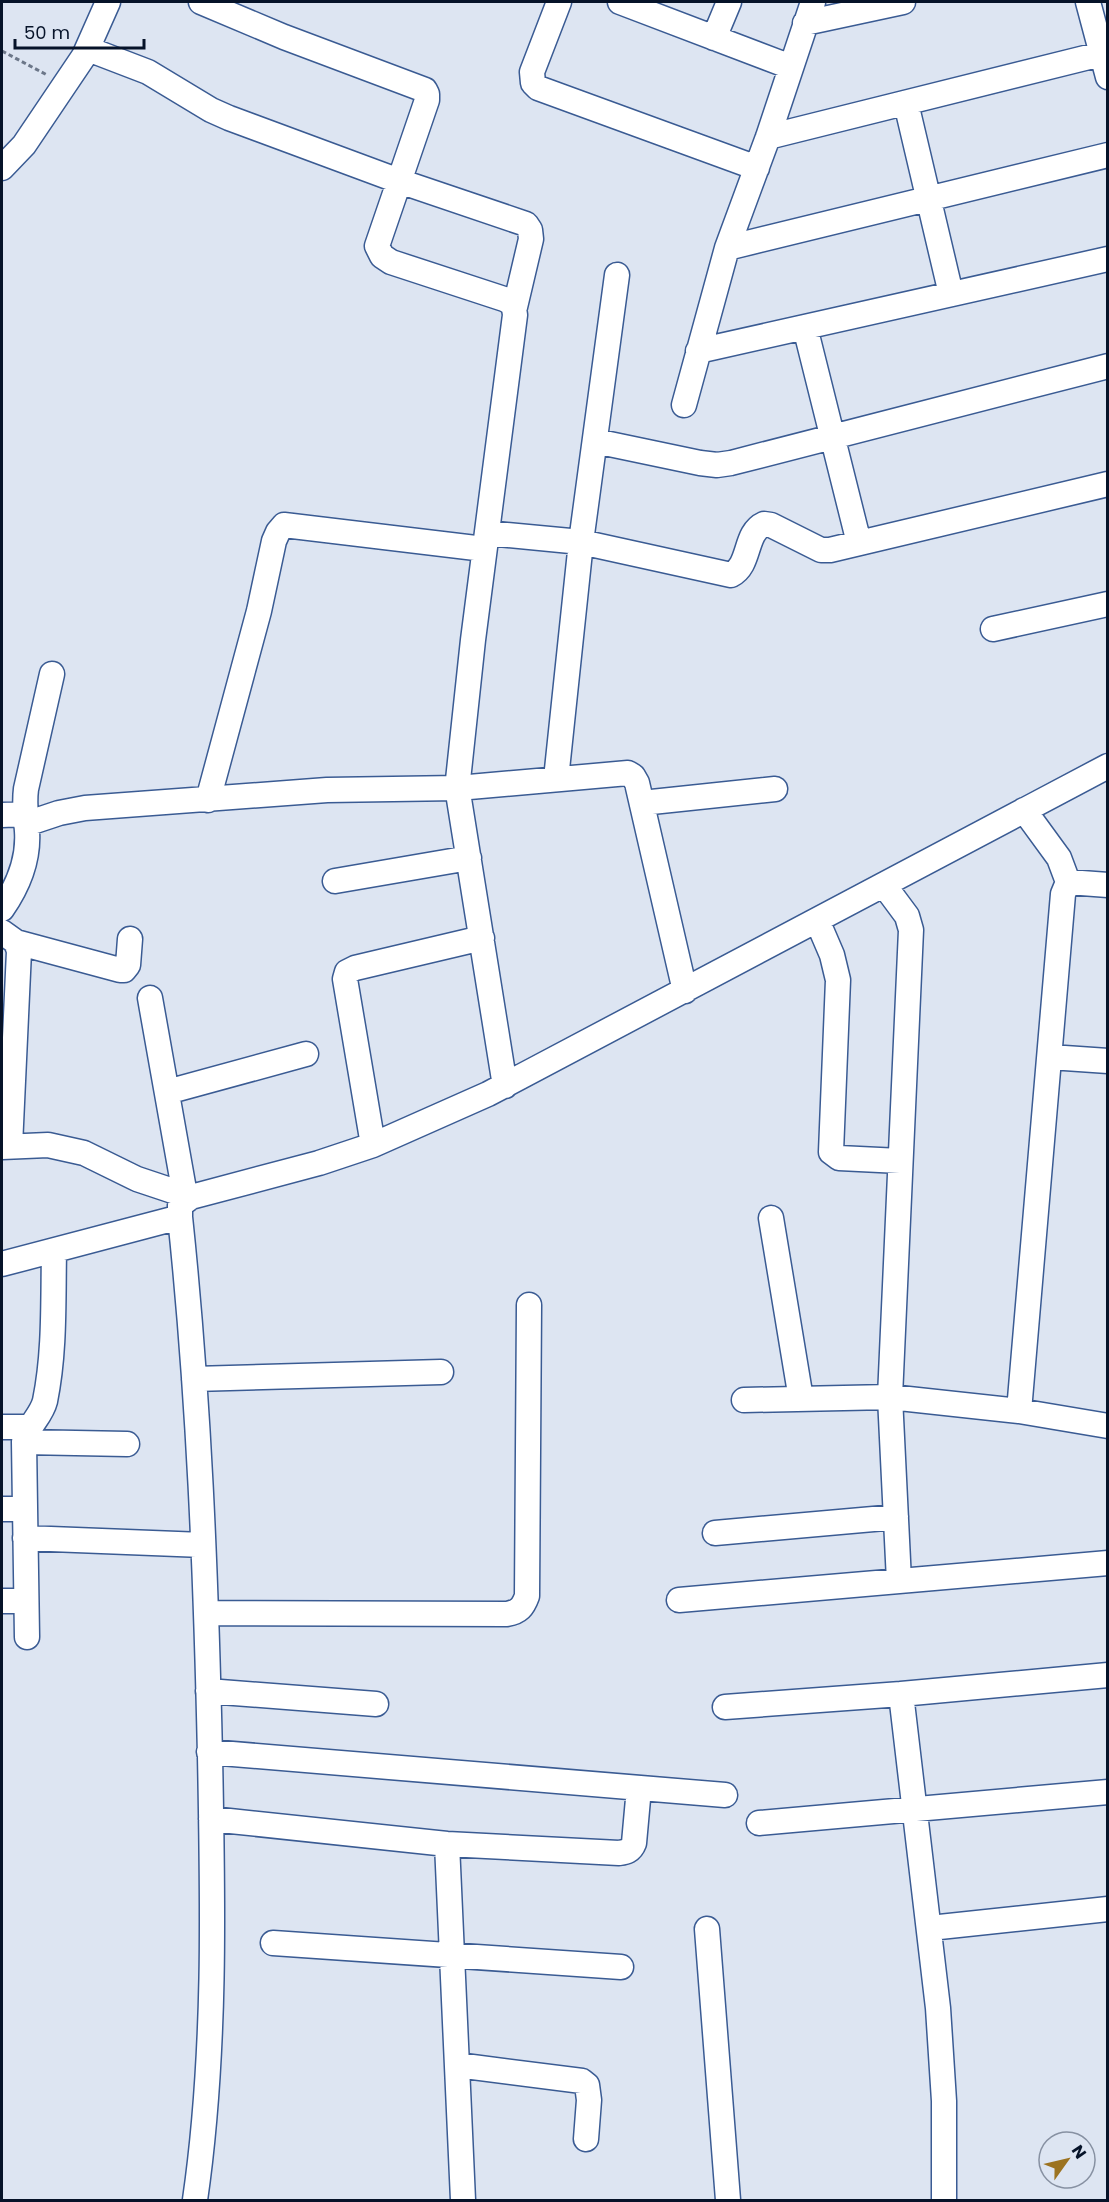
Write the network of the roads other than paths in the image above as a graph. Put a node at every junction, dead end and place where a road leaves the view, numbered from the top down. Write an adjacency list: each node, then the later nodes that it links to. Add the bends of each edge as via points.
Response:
1 (108, 2): 10 (street)
2 (201, 2): 19 (street, via 425,90 426,100)
3 (559, 2): 18 (street, via 532,72 538,88)
4 (620, 2): 9 (street)
5 (729, 2): 9 (street)
6 (903, 2): 8 (street)
7 (1088, 2): 11 (street)
8 (809, 13): 12 (street)
9 (714, 38): 12 (street)
10 (88, 49): 17 (street, via 24,145); 19 (street, via 148,72 229,118)
11 (1101, 54): 13 (street); 14 (street)
12 (791, 68): 15 (street)
13 (1107, 77)
14 (906, 103): 15 (street); 20 (street)
15 (768, 137): 18 (street)
16 (1107, 155): 20 (street)
17 (2, 168)
18 (756, 168): 21 (street)
19 (399, 181): 25 (street, via 526,224 531,240); 25 (street, via 377,246 382,256 511,302)
20 (928, 199): 21 (street); 24 (street)
21 (727, 248): 27 (street)
22 (1107, 259): 24 (street)
23 (617, 275): 31 (street)
24 (951, 294): 26 (street)
25 (514, 307): 33 (street)
26 (805, 327): 27 (street); 30 (street)
27 (698, 351): 29 (street)
28 (1107, 366): 30 (street)
29 (684, 405)
30 (833, 436): 31 (street, via 717,465); 35 (street)
31 (595, 441): 34 (street)
32 (1107, 484): 35 (street)
33 (486, 541): 34 (street); 41 (street); 43 (street, via 284,525 274,542)
34 (581, 542): 35 (street, via 731,575 737,572 755,531 764,524 821,549); 40 (street)
35 (860, 543)
36 (1107, 604): 37 (street)
37 (993, 629)
38 (52, 674): 46 (street)
39 (1107, 766): 45 (street)
40 (556, 779): 41 (street); 44 (street, via 628,773 637,783)
41 (458, 788): 43 (street, via 327,790); 47 (street)
42 (775, 789): 44 (street)
43 (208, 800): 46 (street)
44 (642, 803): 57 (street)
45 (1024, 810): 49 (street, via 1059,858); 50 (street)
46 (17, 817): 52 (street, via 26,859 15,889)
47 (469, 858): 48 (street); 55 (street)
48 (335, 881)
49 (1068, 882): 51 (street); 60 (street)
50 (884, 885): 53 (street); 66 (street, via 907,915 911,930)
51 (1107, 885)
52 (2, 909)
53 (817, 920): 57 (street); 66 (street, via 838,980 831,1152 839,1158)
54 (9, 937): 56 (street, via 120,970 128,965); 65 (street, via 19,951)
55 (482, 938): 62 (street); 64 (street, via 346,972)
56 (130, 939)
57 (686, 991): 62 (street)
58 (150, 998): 63 (street)
59 (306, 1054): 63 (street)
60 (1050, 1057): 61 (street); 77 (street)
61 (1107, 1061)
62 (505, 1086): 64 (street)
63 (167, 1092): 67 (street)
64 (373, 1145): 67 (street)
65 (6, 1146): 67 (street, via 48,1145 84,1153)
66 (900, 1161): 74 (street)
67 (185, 1203): 69 (street); 73 (street)
68 (771, 1218): 75 (street)
69 (54, 1251): 70 (street); 80 (street, via 47,1386 41,1412)
70 (2, 1264)
71 (529, 1305): 92 (street, via 528,1596 524,1606 507,1614)
72 (441, 1372): 73 (street)
73 (194, 1379): 86 (street)
74 (890, 1397): 75 (street); 77 (street); 83 (street)
75 (801, 1399): 76 (street)
76 (744, 1400)
77 (1019, 1411): 78 (street)
78 (1107, 1426)
79 (2, 1427): 80 (street)
80 (27, 1435): 81 (street); 82 (street)
81 (127, 1444)
82 (13, 1509): 85 (street)
83 (896, 1517): 84 (street); 88 (street)
84 (715, 1533)
85 (25, 1538): 86 (street); 90 (street)
86 (203, 1545): 92 (street)
87 (1107, 1563): 88 (street)
88 (899, 1581): 89 (street)
89 (679, 1600)
90 (26, 1601): 91 (street); 93 (street)
91 (2, 1602)
92 (207, 1613): 95 (street)
93 (27, 1637)
94 (1107, 1675): 96 (street)
95 (208, 1691): 97 (street); 99 (street)
96 (901, 1694): 98 (street); 103 (street)
97 (376, 1704)
98 (726, 1707)
99 (209, 1752): 100 (street); 104 (street)
100 (639, 1788): 102 (street); 106 (street, via 634,1843 627,1852)
101 (1107, 1792): 103 (street)
102 (725, 1795)
103 (916, 1810): 105 (street); 108 (street)
104 (211, 1819): 106 (street); 115 (street, via 209,2059)
105 (759, 1823)
106 (447, 1845): 111 (street)
107 (1107, 1909): 108 (street)
108 (930, 1928): 118 (street, via 944,2101)
109 (708, 1929): 117 (street)
110 (273, 1943): 111 (street)
111 (452, 1955): 112 (street); 113 (street)
112 (621, 1967)
113 (457, 2065): 114 (street, via 582,2081 589,2092); 116 (street)
114 (586, 2139)
115 (195, 2200)
116 (463, 2200)
117 (728, 2200)
118 (944, 2200)

